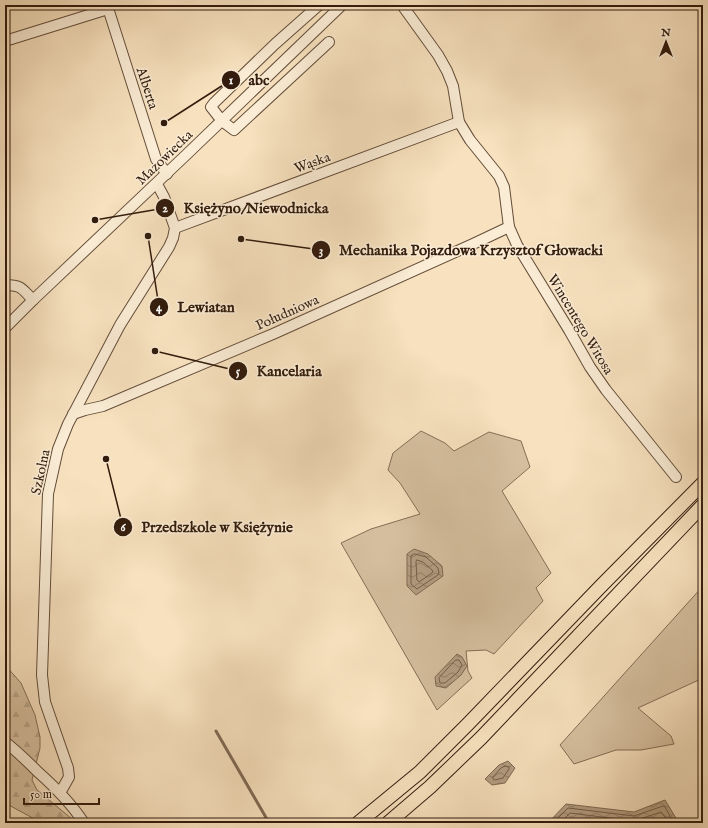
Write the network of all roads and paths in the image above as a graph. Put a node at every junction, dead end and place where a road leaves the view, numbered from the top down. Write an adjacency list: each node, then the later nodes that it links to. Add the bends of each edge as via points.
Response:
1 (319, 5): 7 (street, via 214,103 211,107)
2 (342, 5): 7 (street, Mazowiecka)
3 (402, 5): 8 (street, Wincentego Witosa, via 447,71 453,86)
4 (108, 7): 5 (street, Alberta); 9 (street, Alberta, via 156,159)
5 (5, 41)
6 (329, 42): 7 (street, via 234,130)
7 (222, 121): 9 (street, Mazowiecka)
8 (459, 122): 11 (street, Wincentego Witosa, via 499,176 504,187); 12 (street, Wąska)
9 (167, 174): 10 (street, Mazowiecka)
10 (156, 184): 12 (street, via 164,196); 14 (street, Mazowiecka)
11 (509, 227): 16 (street, Południowa, via 273,334 103,406); 17 (street, Wincentego Witosa, via 517,245 590,367)
12 (175, 228): 16 (street, Szkolna, via 169,247 120,325)
13 (5, 285): 14 (street, via 20,287)
14 (33, 300): 15 (street, Mazowiecka)
15 (5, 328)
16 (73, 414): 21 (street, Szkolna, via 58,449 48,494 42,675 45,702 68,768 69,777)
17 (676, 477)
18 (703, 483): 23 (main road, via 426,766)
19 (703, 505): 24 (main road, via 481,738)
20 (5, 742): 21 (street)
21 (60, 793): 22 (street)
22 (84, 823)
23 (358, 823)
24 (388, 823)

